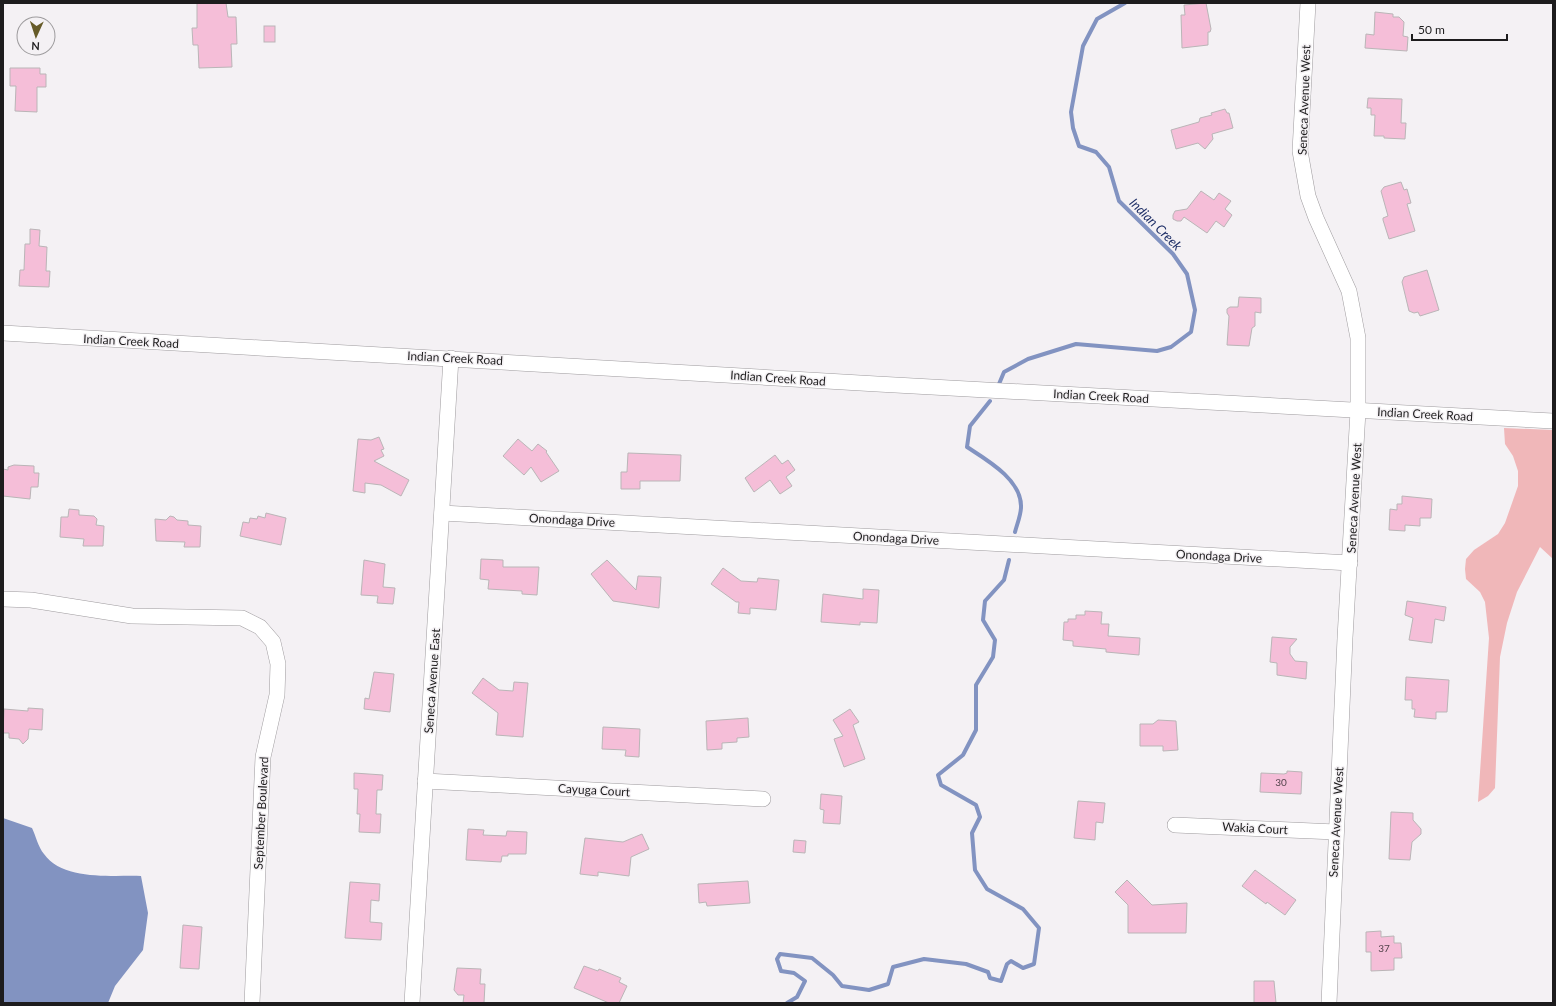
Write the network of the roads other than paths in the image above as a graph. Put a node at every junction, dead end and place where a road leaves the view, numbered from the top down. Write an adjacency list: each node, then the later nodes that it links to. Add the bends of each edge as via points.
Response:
1 (1308, 3): 4 (street, Seneca Avenue West, via 1300,151 1307,191 1316,218 1349,291 1358,338)
2 (3, 334): 3 (street, Indian Creek Road)
3 (451, 358): 4 (street, Indian Creek Road); 6 (street, Seneca Avenue East)
4 (1358, 411): 5 (street, Indian Creek Road); 7 (street, Seneca Avenue West)
5 (1553, 421)
6 (442, 512): 7 (street, Onondaga Drive); 9 (street, Seneca Avenue East)
7 (1350, 564): 12 (street, Seneca Avenue West)
8 (3, 599): 13 (street, September Boulevard, via 31,600 132,616 242,618 260,627 272,642 278,664 277,695 263,757)
9 (425, 782): 10 (street, Cayuga Court); 14 (street, Seneca Avenue East)
10 (763, 799)
11 (1175, 825): 12 (street, Wakia Court)
12 (1336, 832): 15 (street, Seneca Avenue West)
13 (252, 1003)
14 (412, 1003)
15 (1329, 1003)

